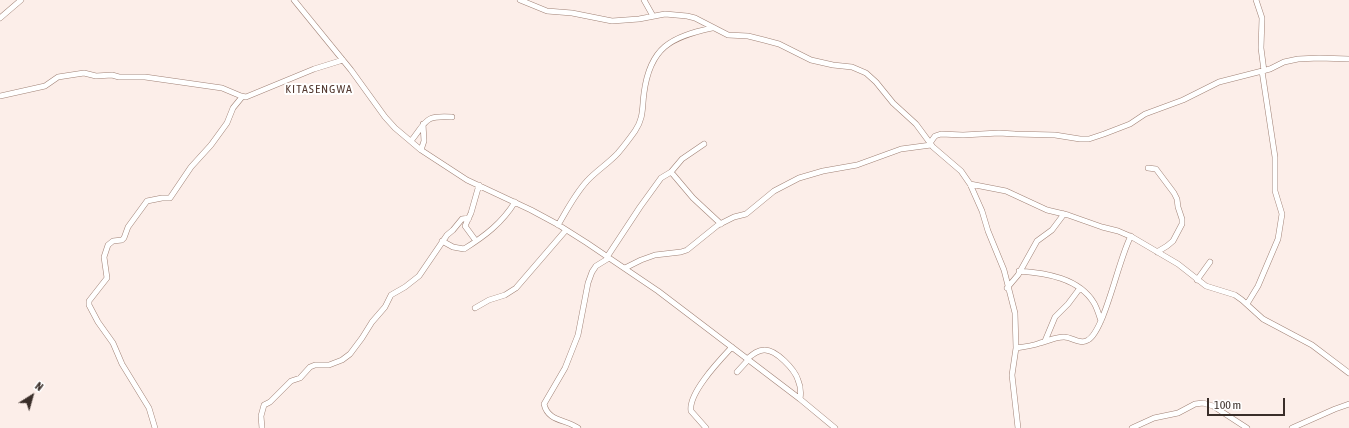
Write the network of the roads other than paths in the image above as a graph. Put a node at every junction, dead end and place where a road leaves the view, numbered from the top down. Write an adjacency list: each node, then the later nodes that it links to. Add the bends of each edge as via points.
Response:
1 (21, 0): 7 (street)
2 (294, 0): 10 (street)
3 (520, 0): 6 (street, via 547,12 572,13 612,21)
4 (644, 0): 6 (street)
5 (1256, 0): 11 (street, via 1262,18)
6 (653, 16): 8 (street, via 687,16)
7 (0, 18)
8 (712, 28): 18 (street, via 728,35 748,36 773,42 811,60 852,67 866,73 916,124); 28 (street, via 677,38 661,50 648,75 642,117 638,124 618,153 587,180)
9 (1349, 59): 11 (street, via 1298,59)
10 (343, 60): 13 (street); 16 (street, via 395,128)
11 (1263, 71): 18 (street, via 1219,82 1190,97 1145,114 1130,124 1089,139 999,133 941,134 935,136); 41 (street, via 1275,157 1275,191 1282,214 1278,239 1258,286)
12 (0, 96): 13 (street, via 45,86 58,77 84,73 96,76 146,77 222,88)
13 (242, 97): 53 (street, via 233,108 227,123 191,167 170,198 147,201 128,227 124,238 108,245 104,257 107,278 90,301 89,305 98,322 149,408)
14 (452, 117): 15 (street, via 433,117)
15 (424, 124): 16 (street); 19 (street)
16 (411, 141): 19 (street)
17 (704, 144): 21 (street, via 680,161)
18 (931, 144): 22 (street, via 955,165); 27 (street, via 897,150 857,165 805,176 774,191 746,214)
19 (421, 150): 23 (street, via 453,172)
20 (1148, 168): 33 (street, via 1156,170 1174,193 1182,218 1182,224 1173,241)
21 (671, 172): 27 (street, via 693,198); 34 (street, via 662,178 647,196)
22 (970, 184): 25 (street, via 1006,191 1034,205); 39 (street, via 1004,270)
23 (479, 185): 24 (street); 26 (street)
24 (515, 202): 28 (street); 31 (street, via 502,220)
25 (1064, 214): 30 (street); 37 (street, via 1052,230 1037,242)
26 (469, 218): 31 (street, via 465,226); 32 (street, via 462,219)
27 (721, 224): 36 (street, via 687,250 655,255)
28 (558, 225): 29 (street)
29 (566, 230): 34 (street); 42 (street, via 516,288)
30 (1131, 236): 33 (street); 43 (street, via 1124,249)
31 (476, 241): 32 (street, via 464,249)
32 (442, 242): 54 (street, via 419,276 391,295 350,354 329,365 310,367 300,378 291,381 264,405 261,416)
33 (1157, 252): 38 (street, via 1178,264)
34 (608, 257): 36 (street); 52 (street, via 596,266 590,277 578,335 565,368 544,404 547,412)
35 (1210, 262): 38 (street)
36 (625, 268): 45 (street)
37 (1020, 271): 39 (street); 40 (street, via 1050,275)
38 (1197, 280): 41 (street, via 1210,288 1235,295)
39 (1008, 288): 46 (street, via 1015,312)
40 (1080, 288): 43 (street, via 1094,303); 44 (street, via 1055,317)
41 (1247, 304): 49 (street, via 1263,319 1312,345)
42 (476, 308)
43 (1101, 321): 44 (street, via 1087,341 1076,341 1067,337)
44 (1046, 341): 46 (street)
45 (732, 347): 47 (street); 57 (street, via 697,390 691,403 691,411)
46 (1016, 348): 59 (street, via 1012,375)
47 (748, 359): 48 (street); 50 (street); 50 (street, via 757,351 763,350 777,355 796,376 801,390)
48 (737, 372)
49 (1349, 373)
50 (800, 399): 58 (street)
51 (1349, 404): 62 (street)
52 (563, 422): 55 (street); 56 (street)
53 (155, 428)
54 (262, 428)
55 (565, 428)
56 (578, 428)
57 (706, 428)
58 (835, 428)
59 (1018, 428)
60 (1132, 428): 61 (street, via 1154,418 1178,413 1195,404 1203,403 1213,406)
61 (1247, 428)
62 (1292, 428)

